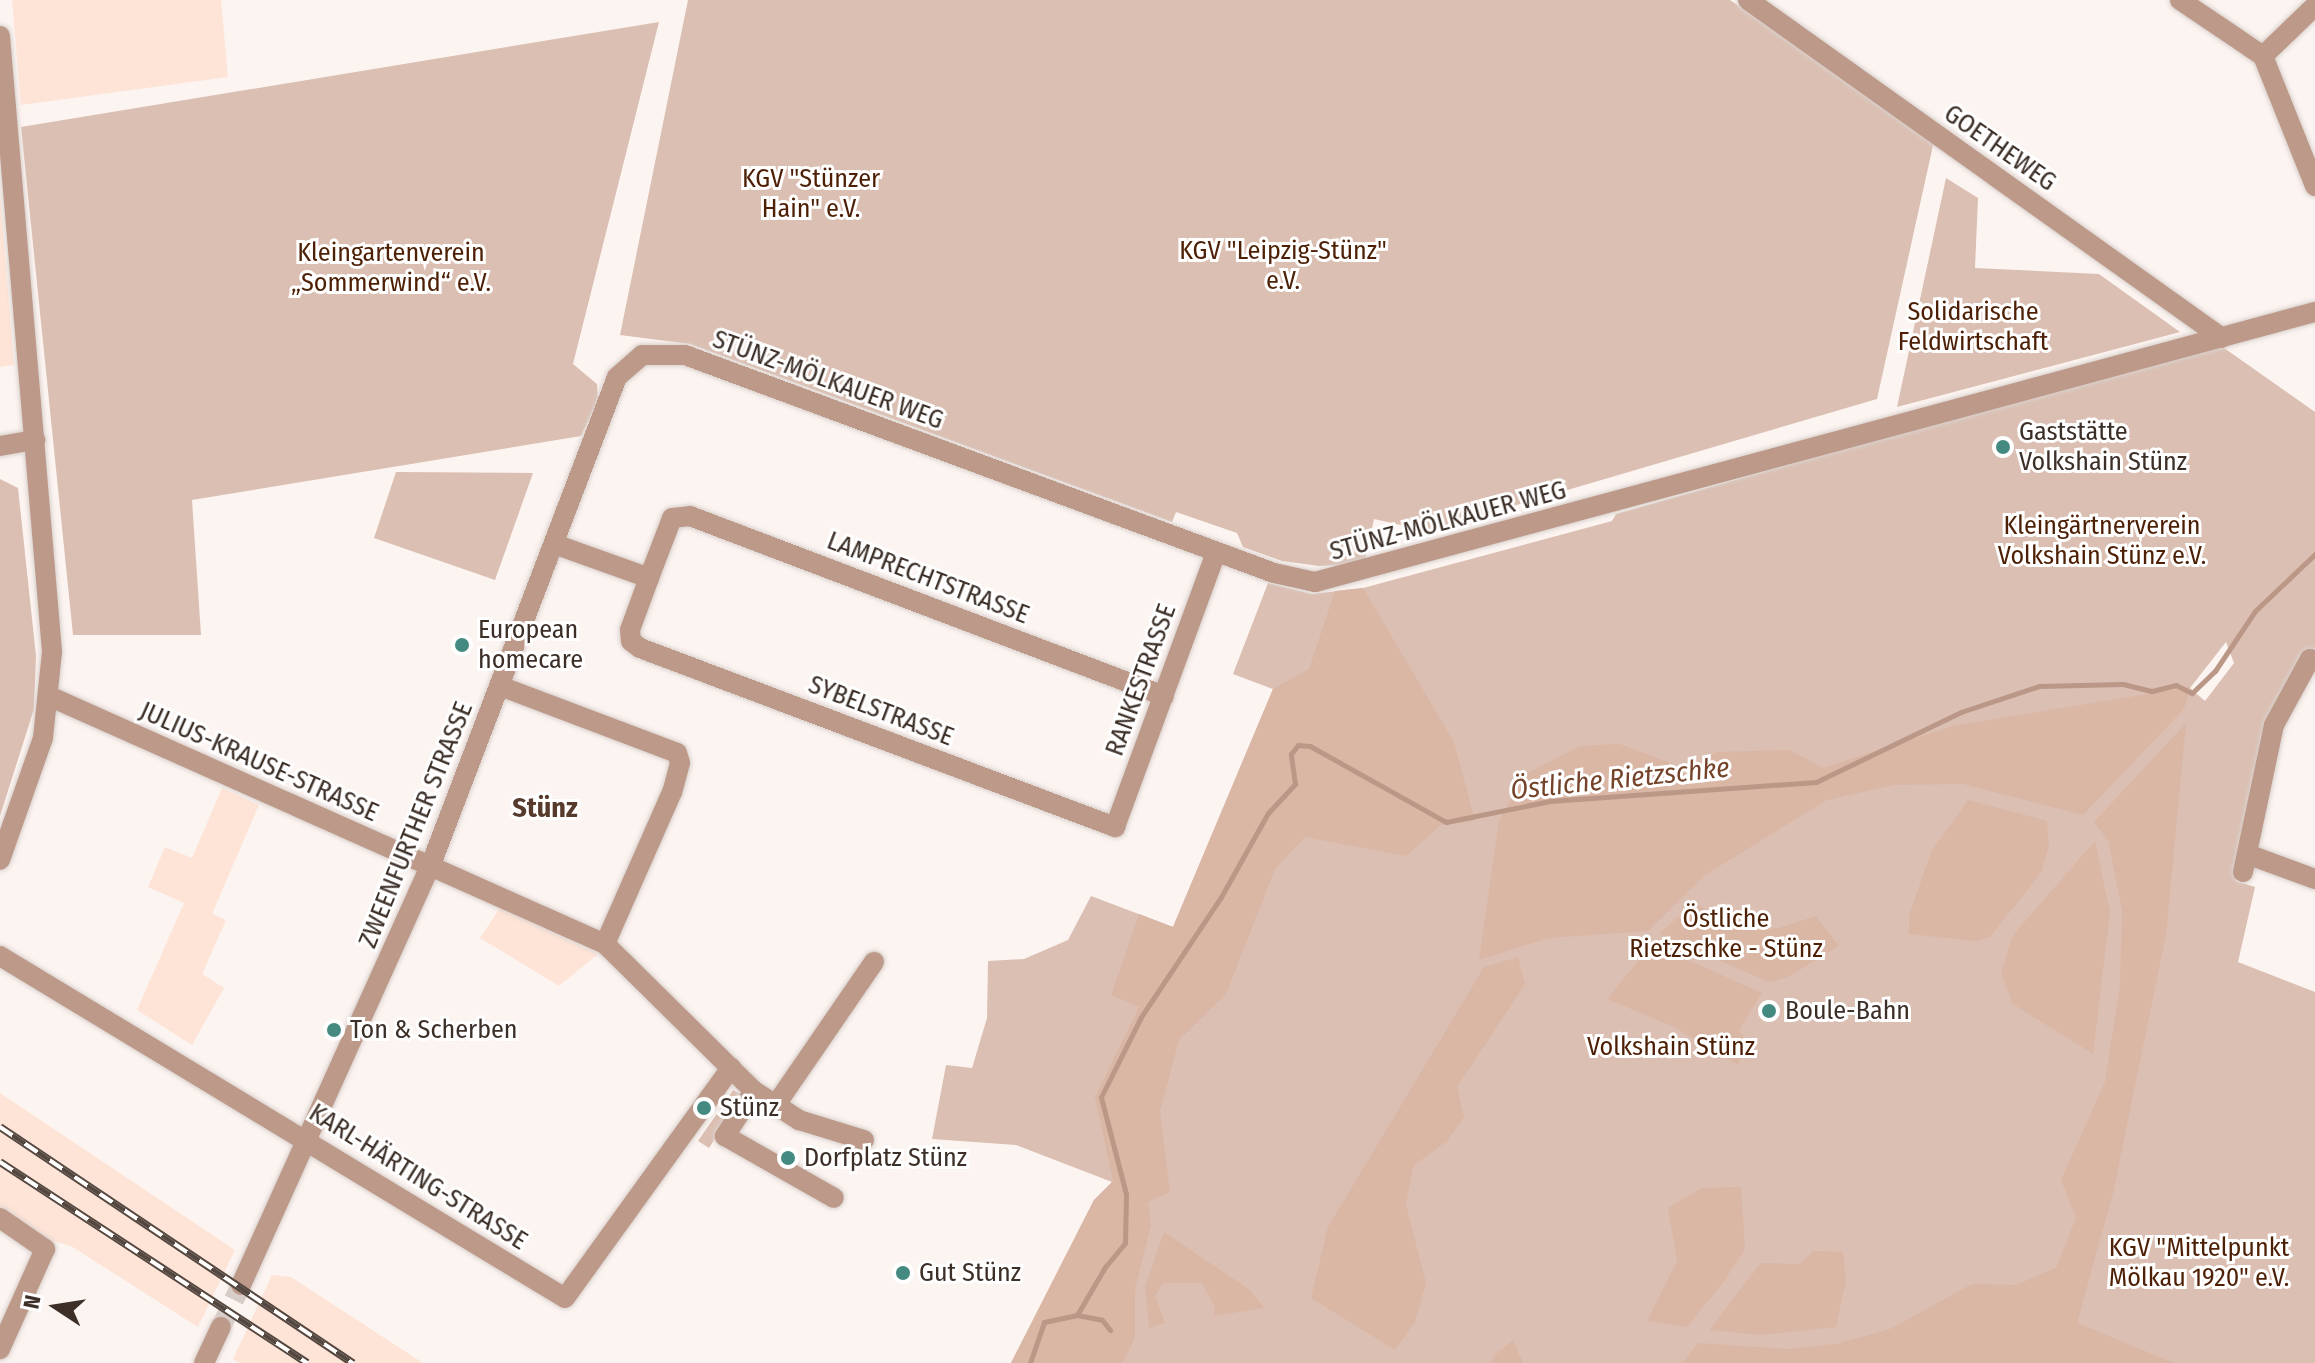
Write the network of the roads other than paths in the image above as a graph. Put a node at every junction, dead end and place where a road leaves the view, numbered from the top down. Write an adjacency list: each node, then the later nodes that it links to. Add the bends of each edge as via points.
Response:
1 (1748, 0): 5 (street, GOETHEWEG)
2 (1786, 0): 5 (street)
3 (2180, 0): 7 (street)
4 (2315, 6): 7 (street)
5 (1774, 19): 10 (street, GOETHEWEG)
6 (0, 36): 12 (street)
7 (2263, 56): 8 (street)
8 (2315, 186)
9 (2315, 312): 10 (street, STÜNZ-MÖLKAUER WEG)
10 (2222, 338): 15 (street, STÜNZ-MÖLKAUER WEG, via 1358,574 1295,580)
11 (617, 377): 14 (street, ZWEENFURTHER STRASSE); 15 (street, STÜNZ-MÖLKAUER WEG, via 642,355 685,355)
12 (35, 440): 13 (street); 20 (street)
13 (0, 446)
14 (557, 545): 16 (street); 18 (street, ZWEENFURTHER STRASSE)
15 (1216, 552): 19 (street, RANKESTRASSE)
16 (649, 578): 19 (street, LAMPRECHTSTRASSE, via 672,518 690,516); 21 (street, SYBELSTRASSE, via 631,641)
17 (2312, 660): 24 (street, via 2274,725 2245,863)
18 (500, 686): 23 (street, ZWEENFURTHER STRASSE); 25 (street, via 677,753 680,763 672,792)
19 (1164, 696): 21 (street, RANKESTRASSE)
20 (51, 697): 22 (street, via 29,786); 23 (street, JULIUS-KRAUSE-STRASSE)
21 (1115, 827)
22 (0, 860)
23 (430, 867): 25 (street, JULIUS-KRAUSE-STRASSE); 31 (street, ZWEENFURTHER STRASSE)
24 (2315, 879)
25 (605, 944): 28 (street, JULIUS-KRAUSE-STRASSE)
26 (0, 956): 31 (street, KARL-HÄRTING-STRASSE)
27 (874, 962): 30 (street)
28 (731, 1068): 29 (street, JULIUS-KRAUSE-STRASSE); 31 (street, KARL-HÄRTING-STRASSE, via 565,1298)
29 (754, 1091): 30 (street, JULIUS-KRAUSE-STRASSE); 33 (street, via 725,1136)
30 (775, 1106): 32 (street, JULIUS-KRAUSE-STRASSE, via 827,1132)
31 (308, 1140): 35 (street, ZWEENFURTHER STRASSE)
32 (864, 1140)
33 (834, 1198)
34 (0, 1218): 37 (street, via 45,1249)
35 (241, 1285)
36 (221, 1327): 38 (street)
37 (0, 1349)
38 (204, 1363)

